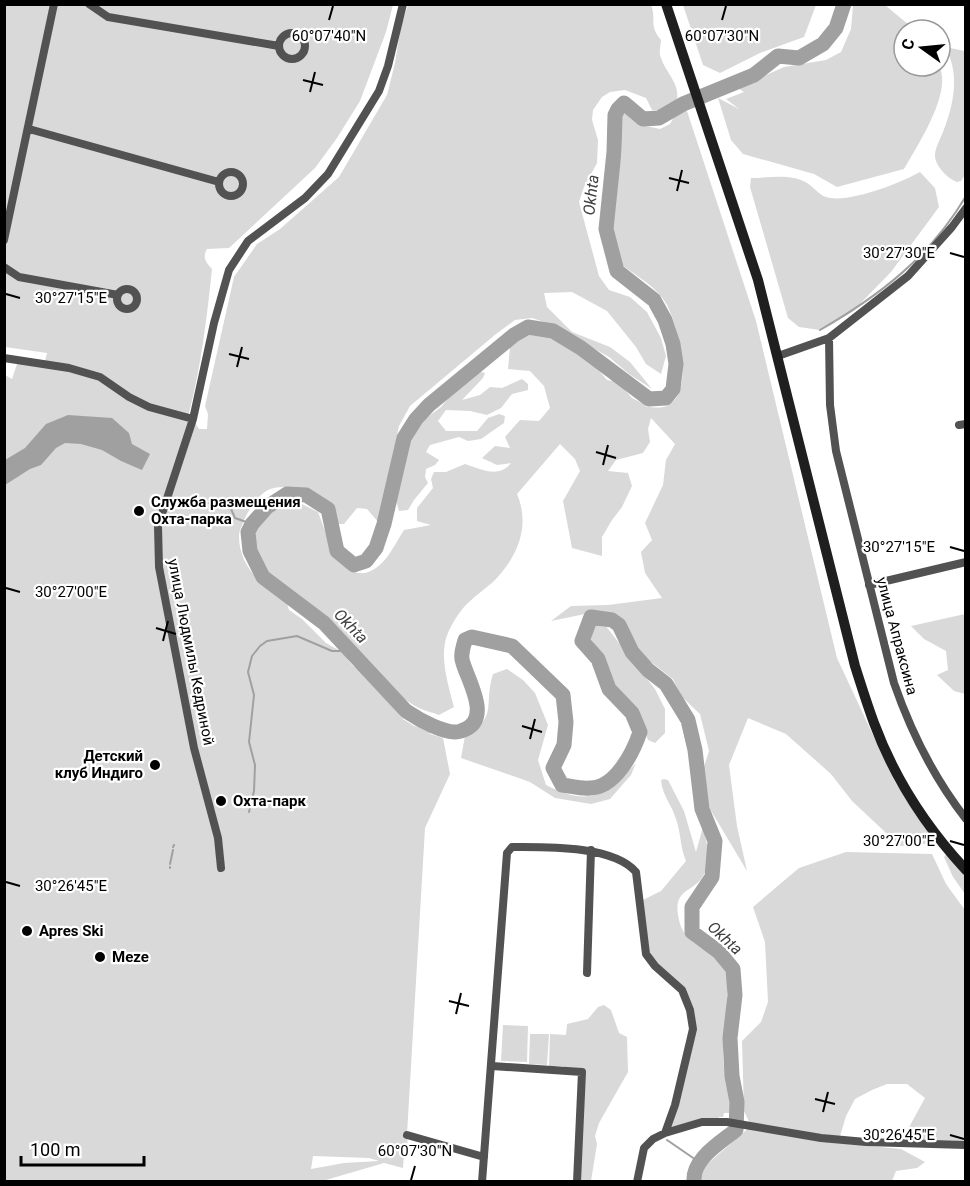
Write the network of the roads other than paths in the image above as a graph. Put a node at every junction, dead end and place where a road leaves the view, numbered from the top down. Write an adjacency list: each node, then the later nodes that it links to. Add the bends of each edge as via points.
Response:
1 (54, 4): 6 (street)
2 (88, 4): 5 (street, via 108,17)
3 (403, 4): 15 (street, улица Людмилы Кедриной, via 379,91 327,174 305,198 248,241 229,270)
4 (666, 4): 13 (street, via 758,280)
5 (279, 46)
6 (29, 129): 7 (street); 9 (street)
7 (219, 182)
8 (965, 208): 12 (street, via 908,276)
9 (4, 240)
10 (4, 267): 11 (street, via 19,277)
11 (118, 295)
12 (829, 338): 13 (street); 17 (street, улица Апраксина, via 830,405 836,451)
13 (778, 356): 21 (street, via 855,666 874,724 897,776)
14 (4, 358): 15 (street, via 100,377 129,397)
15 (193, 419): 20 (street, улица Людмилы Кедриной, via 158,526 158,563 194,748 218,838)
16 (966, 562): 17 (street)
17 (869, 585): 18 (street, улица Апраксина, via 906,718 946,793)
18 (966, 819)
19 (591, 850): 22 (street); 23 (street, via 512,847 507,853); 24 (street, via 630,865 636,872 646,954 682,990 690,1010 693,1029)
20 (221, 868)
21 (966, 870)
22 (587, 973)
23 (492, 1066): 27 (street); 29 (street, via 582,1072)
24 (665, 1133): 26 (street, via 702,1122 728,1122 821,1138); 30 (street, via 644,1148)
25 (407, 1134): 27 (street)
26 (966, 1144)
27 (484, 1157): 28 (street)
28 (482, 1182)
29 (576, 1182)
30 (637, 1182)

